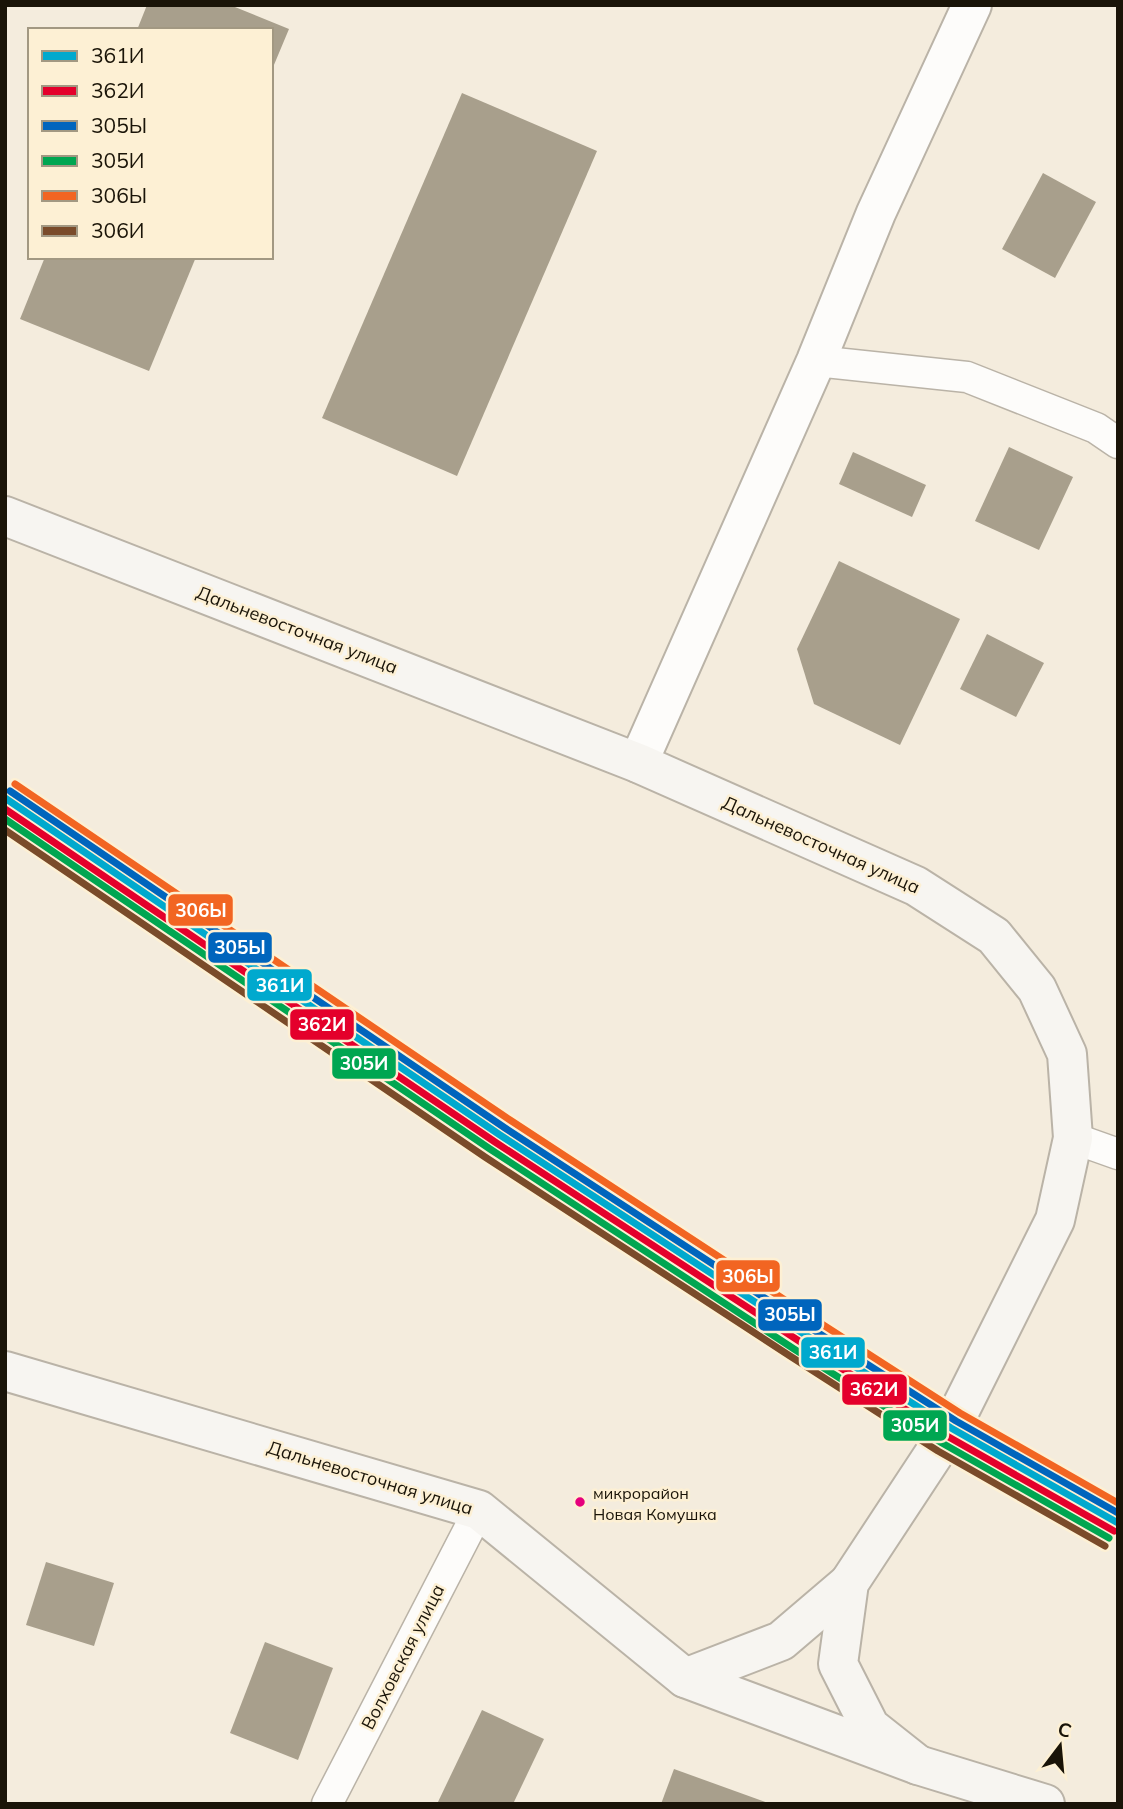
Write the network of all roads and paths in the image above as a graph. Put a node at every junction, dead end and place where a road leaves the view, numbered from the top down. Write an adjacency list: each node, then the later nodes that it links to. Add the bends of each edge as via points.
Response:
1 (972, 5): 2 (street, via 876,214)
2 (816, 361): 3 (lane, via 967,377 1096,428); 5 (street)
3 (1118, 443)
4 (5, 516): 5 (street, Дальневосточная улица)
5 (638, 763): 6 (street, Дальневосточная улица, via 916,886 994,936 1037,989 1066,1054)
6 (1073, 1138): 7 (lane); 10 (street, Дальневосточная улица, via 1055,1220 1015,1301 951,1428)
7 (1118, 1154)
8 (5, 1371): 9 (street, Дальневосточная улица)
9 (479, 1510): 11 (street, Дальневосточная улица); 13 (lane, Волховская улица)
10 (849, 1583): 11 (street, Дальневосточная улица, via 781,1641); 12 (street, Дальневосточная улица, via 838,1664 870,1727)
11 (685, 1678): 12 (street, Дальневосточная улица)
12 (918, 1765): 14 (street, Дальневосточная улица)
13 (327, 1804)
14 (1045, 1804)

